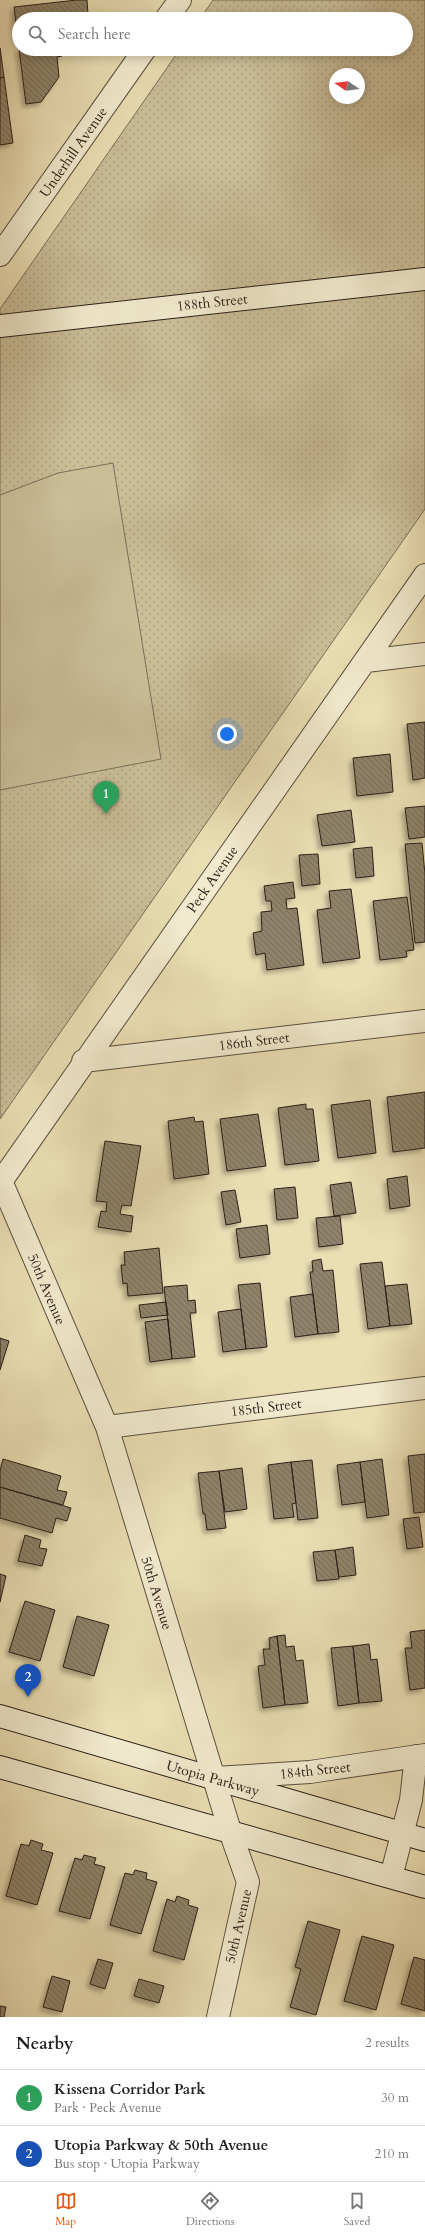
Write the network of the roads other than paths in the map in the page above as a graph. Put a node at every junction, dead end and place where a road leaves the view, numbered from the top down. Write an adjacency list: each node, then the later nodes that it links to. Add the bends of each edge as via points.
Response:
1 (180, 0): 2 (street)
2 (171, 12)
3 (140, 56): 4 (street, Underhill Avenue)
4 (0, 255)
5 (425, 279): 6 (street, 188th Street)
6 (0, 326)
7 (425, 575): 9 (street, Peck Avenue)
8 (425, 654): 9 (street)
9 (366, 661): 11 (street, Peck Avenue)
10 (425, 1021): 11 (street, 186th Street)
11 (83, 1062): 12 (street, Peck Avenue)
12 (0, 1182): 14 (street, 50th Avenue)
13 (425, 1388): 14 (street, 185th Street)
14 (107, 1426): 18 (street, 50th Avenue)
15 (0, 1716): 18 (street, Utopia Parkway)
16 (421, 1756): 18 (street, 184th Street, via 310,1772); 20 (street, 184th Street)
17 (0, 1767): 19 (street)
18 (214, 1778): 19 (street, 50th Avenue); 20 (street, Utopia Parkway)
19 (230, 1831): 22 (street); 24 (street, 50th Avenue, via 248,1882)
20 (402, 1833): 21 (street, Utopia Parkway); 22 (street, 184th Street)
21 (425, 1840)
22 (391, 1877): 23 (street)
23 (425, 1887)
24 (218, 2017)

